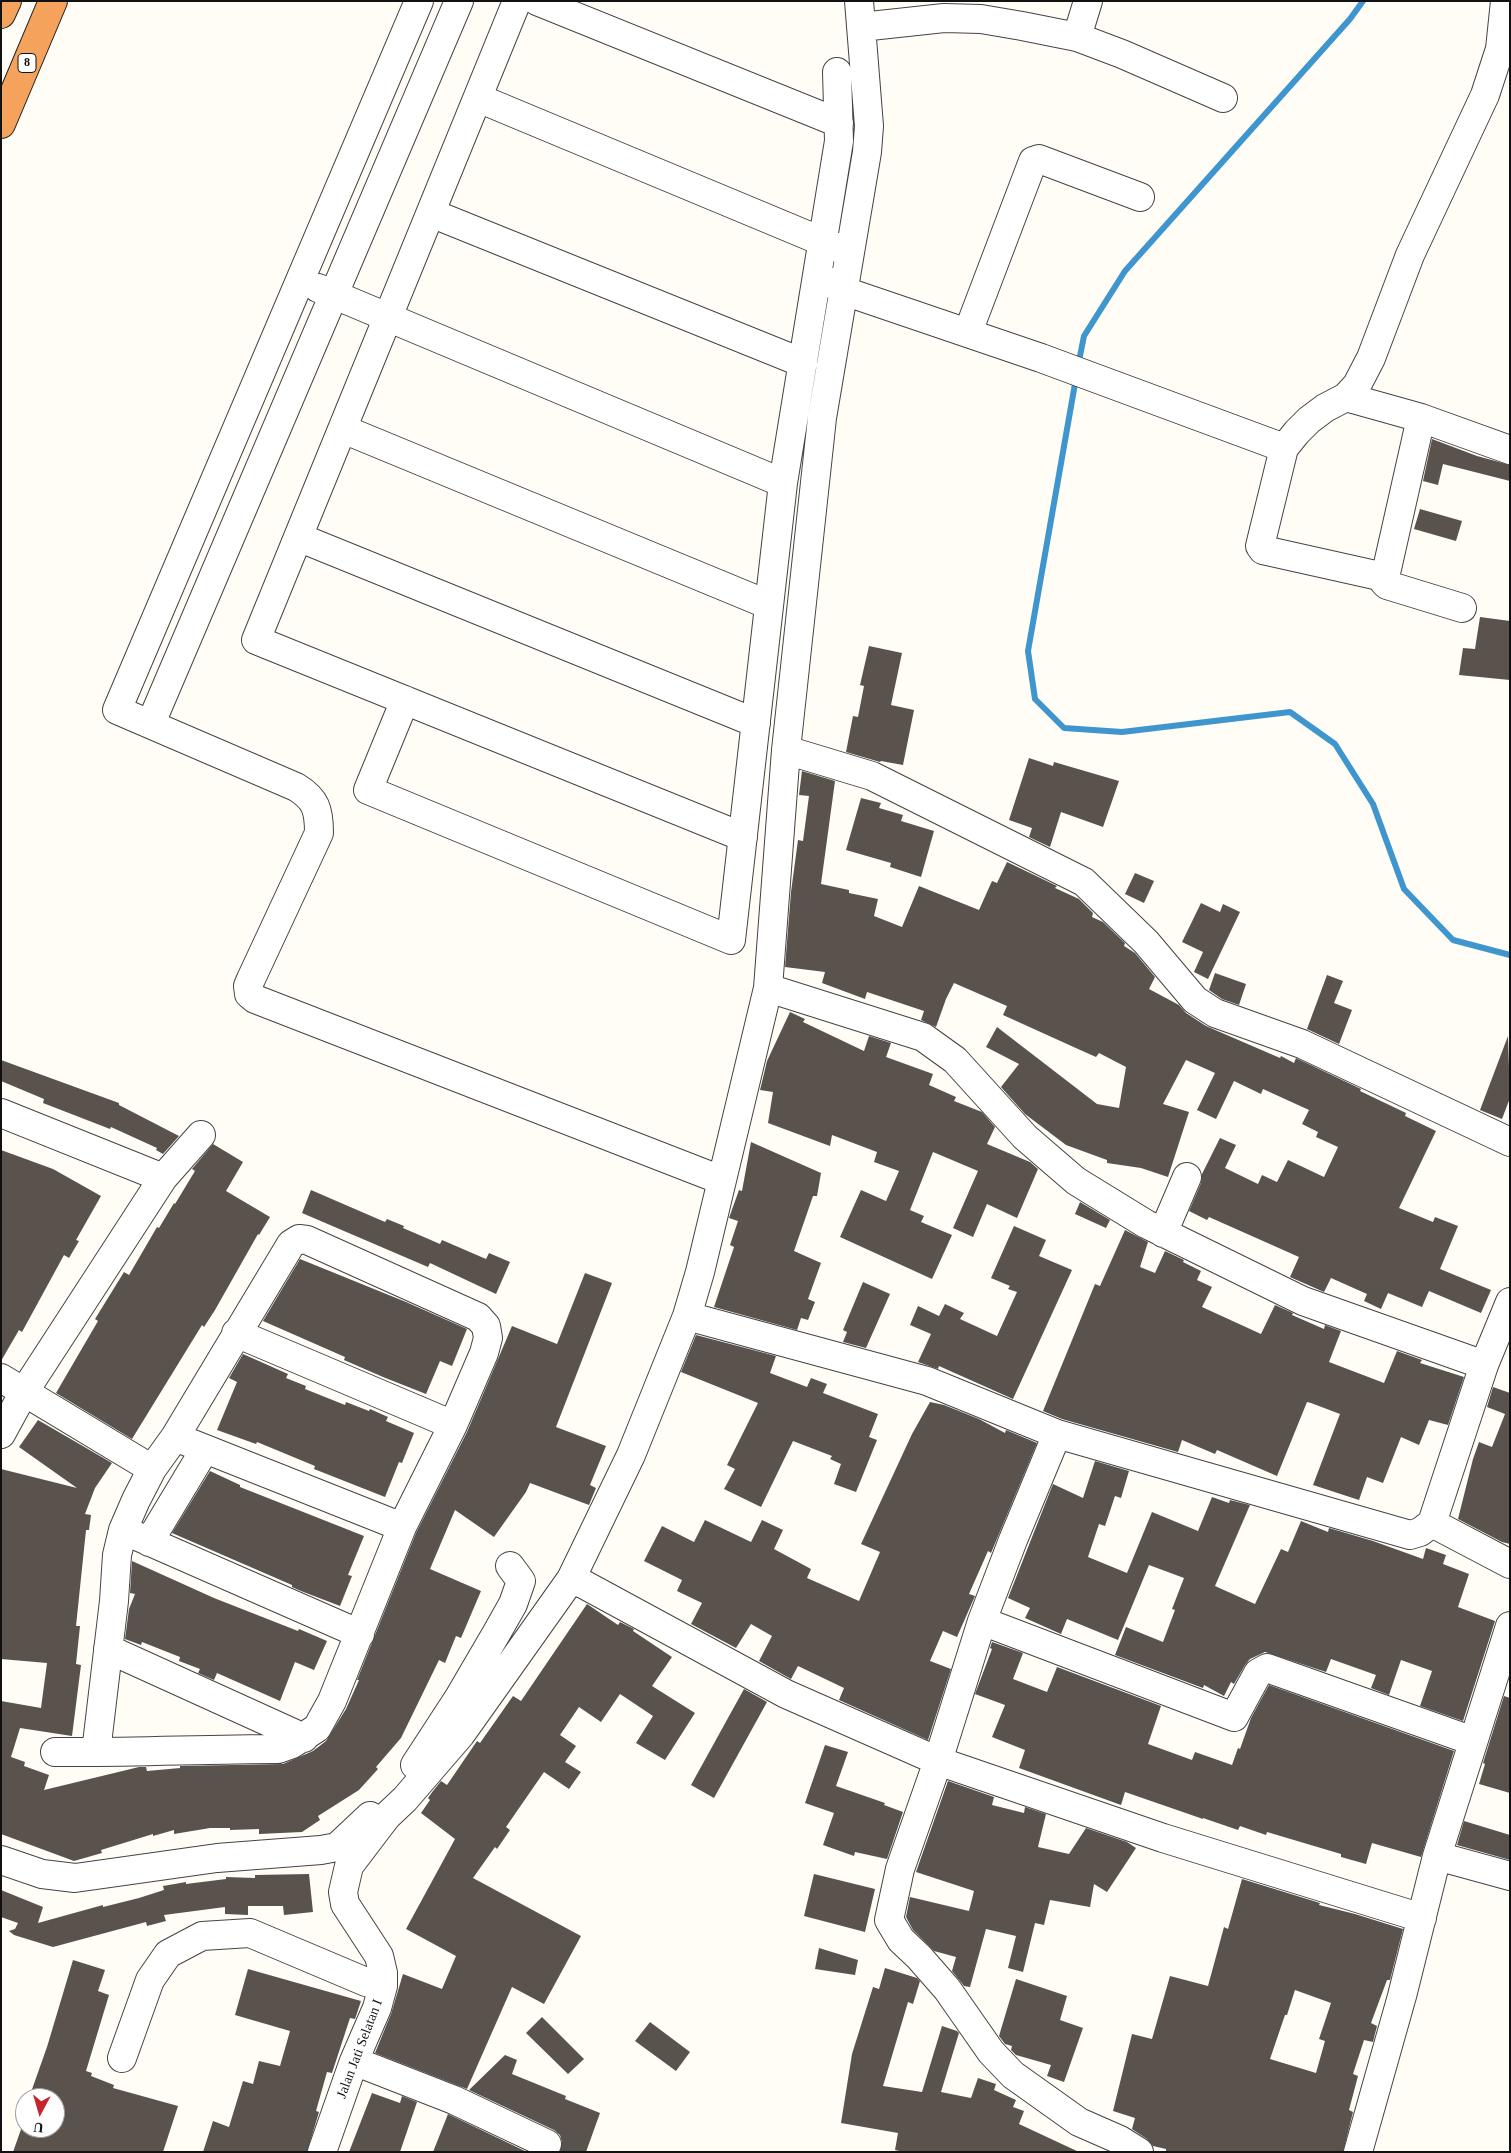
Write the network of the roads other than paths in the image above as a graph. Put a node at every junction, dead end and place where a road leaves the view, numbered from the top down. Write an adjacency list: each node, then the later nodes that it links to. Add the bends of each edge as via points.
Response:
1 (6, 1): 9 (highway)
2 (52, 1): 16 (highway, 8)
3 (419, 1): 22 (street)
4 (459, 1): 24 (street)
5 (517, 1): 13 (street)
6 (537, 1): 15 (street)
7 (1088, 1): 11 (street)
8 (1504, 1): 28 (street, via 1500,49 1485,95 1410,255 1364,372)
9 (1, 14)
10 (860, 14): 11 (street, via 981,19); 20 (street, Jalan Jati Selatan I, via 869,126)
11 (1077, 38): 14 (street)
12 (837, 72): 15 (street)
13 (478, 98): 18 (street); 19 (street)
14 (1223, 98)
15 (839, 123): 19 (street, via 839,141)
16 (1, 124)
17 (1140, 197): 26 (street, via 1039,159 1033,161)
18 (431, 213): 25 (street); 27 (street)
19 (822, 242): 20 (street); 21 (street)
20 (851, 253): 23 (street, Jalan Jati Selatan I)
21 (817, 274): 23 (street); 27 (street)
22 (300, 280): 24 (street); 39 (street, via 117,710)
23 (844, 291): 26 (street); 41 (street, Jalan Jati Selatan I, via 822,418)
24 (334, 294): 25 (street); 39 (street)
25 (388, 317): 30 (street); 33 (street)
26 (968, 332): 31 (street)
27 (803, 363): 33 (street)
28 (1346, 397): 29 (street); 31 (street, via 1309,420)
29 (1421, 418): 32 (street); 35 (street)
30 (342, 429): 34 (street); 36 (street)
31 (1284, 448): 35 (street, via 1260,549)
32 (1510, 450)
33 (783, 484): 36 (street)
34 (298, 537): 38 (street, via 256,640); 40 (street)
35 (1384, 577): 37 (street, via 1385,584)
36 (769, 605): 40 (street)
37 (1462, 608)
38 (405, 700): 42 (street); 42 (street, via 368,790 731,940)
39 (151, 723): 49 (street, via 296,786 309,795 319,813 318,833 250,978 249,994 255,999)
40 (756, 723): 42 (street)
41 (786, 750): 43 (street, Jalan Jati Selatan I); 46 (street, via 872,776 1084,882 1146,942 1194,1000 1215,1013 1302,1044)
42 (744, 837)
43 (768, 988): 49 (street, Jalan Jati Selatan I); 50 (street, via 923,1038 955,1060 1026,1137 1076,1181)
44 (1, 1113): 48 (street)
45 (201, 1135): 48 (street)
46 (1510, 1142)
47 (1187, 1177): 50 (street)
48 (163, 1178): 56 (street)
49 (722, 1180): 52 (street, Jalan Jati Selatan I)
50 (1163, 1233): 54 (street, via 1303,1301)
51 (1510, 1302): 54 (street)
52 (687, 1316): 59 (street, via 927,1381); 69 (street, Jalan Jati Selatan I, via 631,1455)
53 (236, 1332): 57 (street); 57 (street, via 291,1244 300,1239 307,1240 478,1317 486,1326 488,1338 484,1353); 60 (street)
54 (1484, 1365): 63 (street)
55 (1, 1378): 56 (street)
56 (24, 1392): 58 (street); 62 (street)
57 (453, 1425): 64 (street)
58 (1, 1434)
59 (1057, 1434): 63 (street, via 1410,1535); 70 (street)
60 (175, 1436): 61 (street); 62 (street)
61 (205, 1449): 64 (street); 66 (street)
62 (152, 1469): 65 (street)
63 (1432, 1523): 67 (street)
64 (402, 1527): 72 (street)
65 (123, 1530): 66 (street); 73 (street, via 117,1555)
66 (148, 1542): 72 (street)
67 (1510, 1564)
68 (510, 1566): 80 (street, via 521,1581 513,1604 458,1699 392,1795 336,1848 217,1858 75,1878 42,1874)
69 (571, 1579): 78 (street, via 786,1694); 83 (street, Jalan Jati Selatan I, via 461,1734 349,1866 343,1892 345,1904 379,1956)
70 (982, 1621): 75 (street, via 1234,1717 1258,1673 1267,1668); 78 (street)
71 (1510, 1626): 75 (street)
72 (360, 1634): 74 (street, via 326,1714)
73 (108, 1649): 74 (street); 77 (street)
74 (304, 1738): 77 (street, via 278,1749)
75 (1473, 1741): 79 (street)
76 (55, 1752): 77 (street)
77 (96, 1752)
78 (938, 1760): 82 (street, via 1163,1838); 88 (street, via 900,1869 890,1920 901,1940 946,1989 991,2052 1013,2075 1079,2122 1120,2140)
79 (1437, 1856): 81 (street); 82 (street)
80 (1, 1860)
81 (1510, 1876)
82 (1422, 1918): 89 (street)
83 (384, 1986): 84 (street, via 366,1982 250,1933 202,1936 168,1954 150,1980); 85 (street, Jalan Jati Selatan I)
84 (122, 2058)
85 (354, 2061): 86 (street, via 454,2100); 87 (street, Jalan Jati Selatan I)
86 (547, 2144)
87 (322, 2152)
88 (1138, 2152)
89 (1358, 2152)

